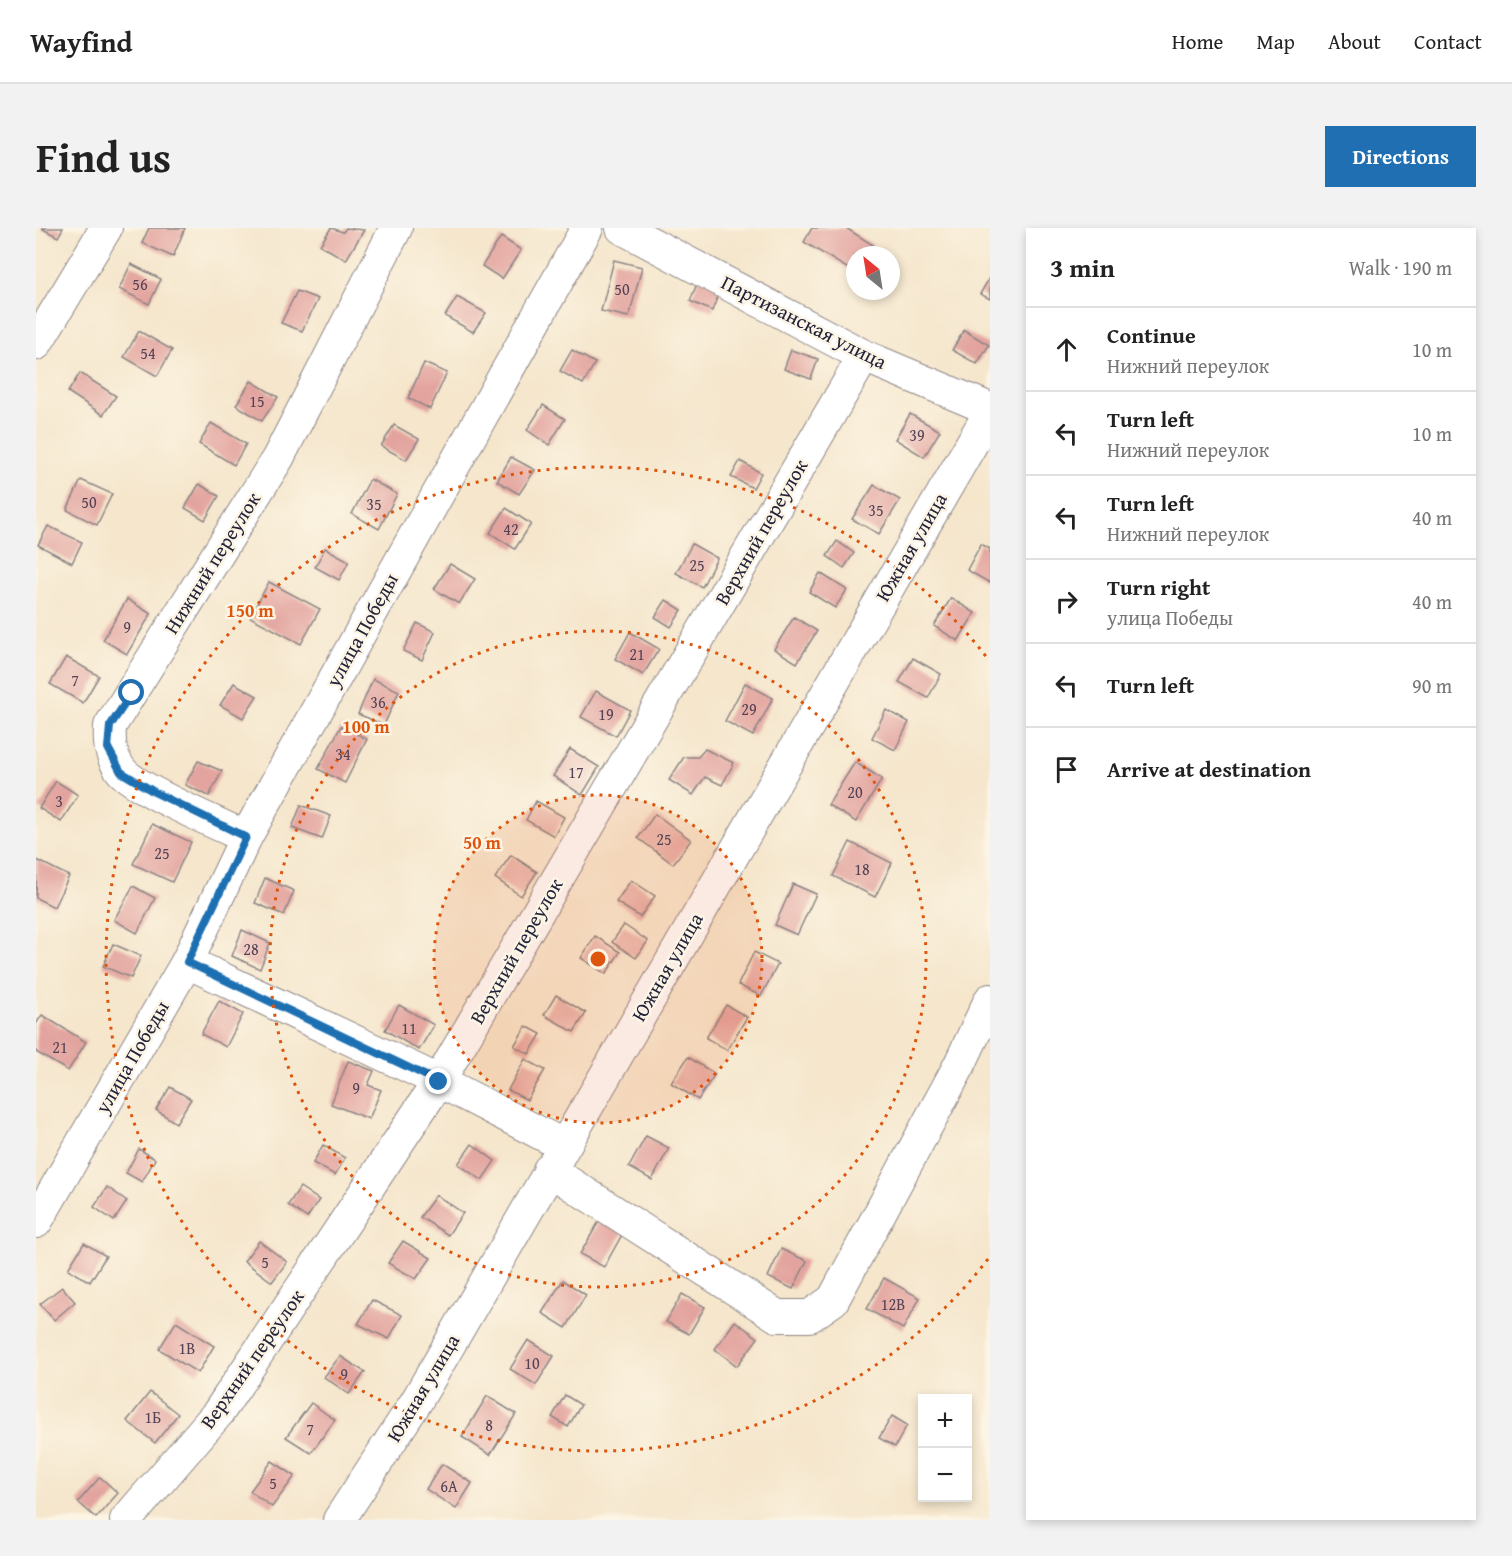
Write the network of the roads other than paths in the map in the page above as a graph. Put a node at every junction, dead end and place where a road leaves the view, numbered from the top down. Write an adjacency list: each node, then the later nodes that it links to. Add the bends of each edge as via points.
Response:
1 (106, 228): 5 (street)
2 (396, 228): 8 (street, Нижний переулок, via 278,458 110,726 108,748 121,772)
3 (587, 228): 8 (street, улица Победы)
4 (622, 228): 6 (street, Партизанская улица)
5 (36, 344)
6 (864, 356): 7 (street, Партизанская улица); 11 (street, Верхний переулок)
7 (990, 410): 12 (street, Южная улица)
8 (246, 837): 9 (street, улица Победы)
9 (187, 962): 11 (street); 13 (street, улица Победы)
10 (990, 1000): 12 (street, via 959,1066 833,1300 810,1316 777,1316)
11 (439, 1082): 12 (street); 14 (street, Верхний переулок, via 218,1413)
12 (556, 1158): 15 (street, Южная улица, via 416,1402)
13 (36, 1222)
14 (126, 1520)
15 (339, 1520)

